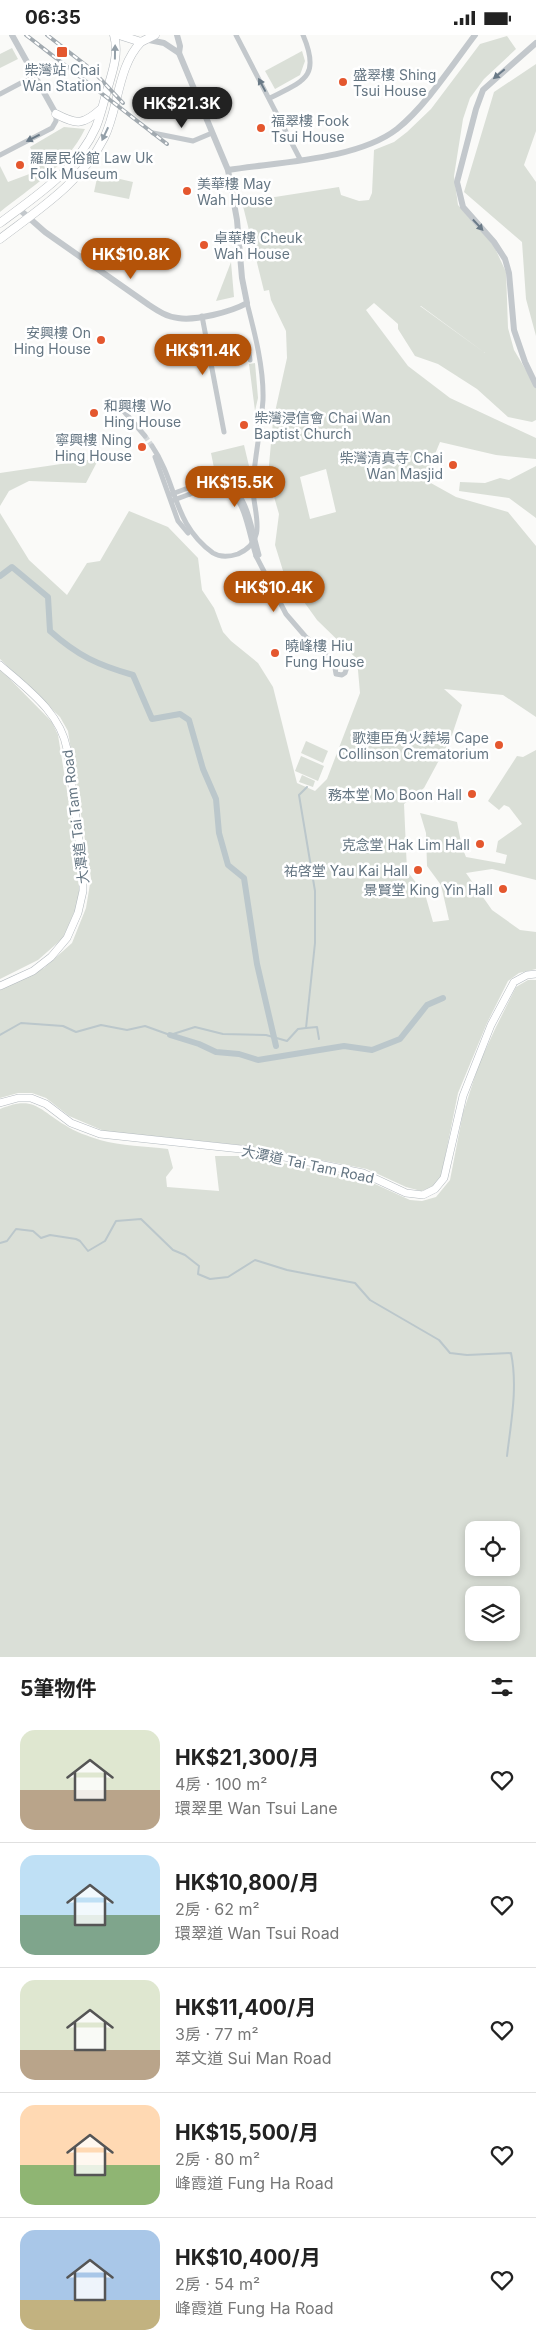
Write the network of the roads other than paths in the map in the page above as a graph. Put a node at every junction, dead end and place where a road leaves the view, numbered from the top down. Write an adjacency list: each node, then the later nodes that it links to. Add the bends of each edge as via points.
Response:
1 (12, 35): 11 (street)
2 (114, 35): 14 (main road, one-way to 2, via 115,60)
3 (119, 35): 8 (main road)
4 (177, 35): 10 (street)
5 (236, 35): 13 (street, one-way to 5)
6 (303, 35): 13 (street, via 311,54 308,73 300,83)
7 (475, 35): 19 (street, via 418,108 396,129 361,148)
8 (148, 39): 10 (street, via 164,43); 22 (main road, one-way to 22, via 128,63 108,128 96,153 74,179)
9 (536, 43): 29 (street, one-way to 29, via 482,92 457,182 463,207 504,259 509,273 514,331)
10 (179, 53): 17 (street)
11 (36, 75): 12 (street); 15 (street)
12 (0, 93)
13 (270, 98): 19 (street)
14 (101, 109): 15 (main road, via 81,122 71,122); 21 (main road, via 93,133 72,164)
15 (56, 114): 18 (street, one-way to 18, via 52,128)
16 (153, 133): 17 (street, via 193,141)
17 (212, 133): 20 (street)
18 (0, 155)
19 (300, 159): 20 (street)
20 (228, 170): 25 (street)
21 (19, 209): 22 (street); 23 (main road)
22 (27, 218): 24 (main road); 26 (street, via 158,311 177,318)
23 (0, 223)
24 (0, 239)
25 (247, 303): 26 (street, via 236,309); 34 (street, via 258,353 263,399 253,485 258,527 255,538 249,547 230,557 215,555 184,523)
26 (202, 316): 27 (street)
27 (210, 359): 28 (street, via 248,351); 31 (street)
28 (250, 360)
29 (536, 385)
30 (121, 408): 32 (street)
31 (224, 432)
32 (143, 436)
33 (151, 447): 34 (street)
34 (172, 497): 35 (street, bridge, via 216,485 233,493 241,506 256,557 271,589 305,636)
35 (333, 661)
36 (0, 665): 38 (main road, 大潭道 Tai Tam Road, via 48,709 63,733 84,884 76,920 60,947 38,968)
37 (536, 974): 39 (main road, 大潭道 Tai Tam Road, via 514,982 491,1025 463,1096 444,1178 435,1189 423,1195 406,1193 363,1173 250,1150 100,1134 71,1123 46,1104 31,1098 18,1097)
38 (0, 986)
39 (0, 1103)

